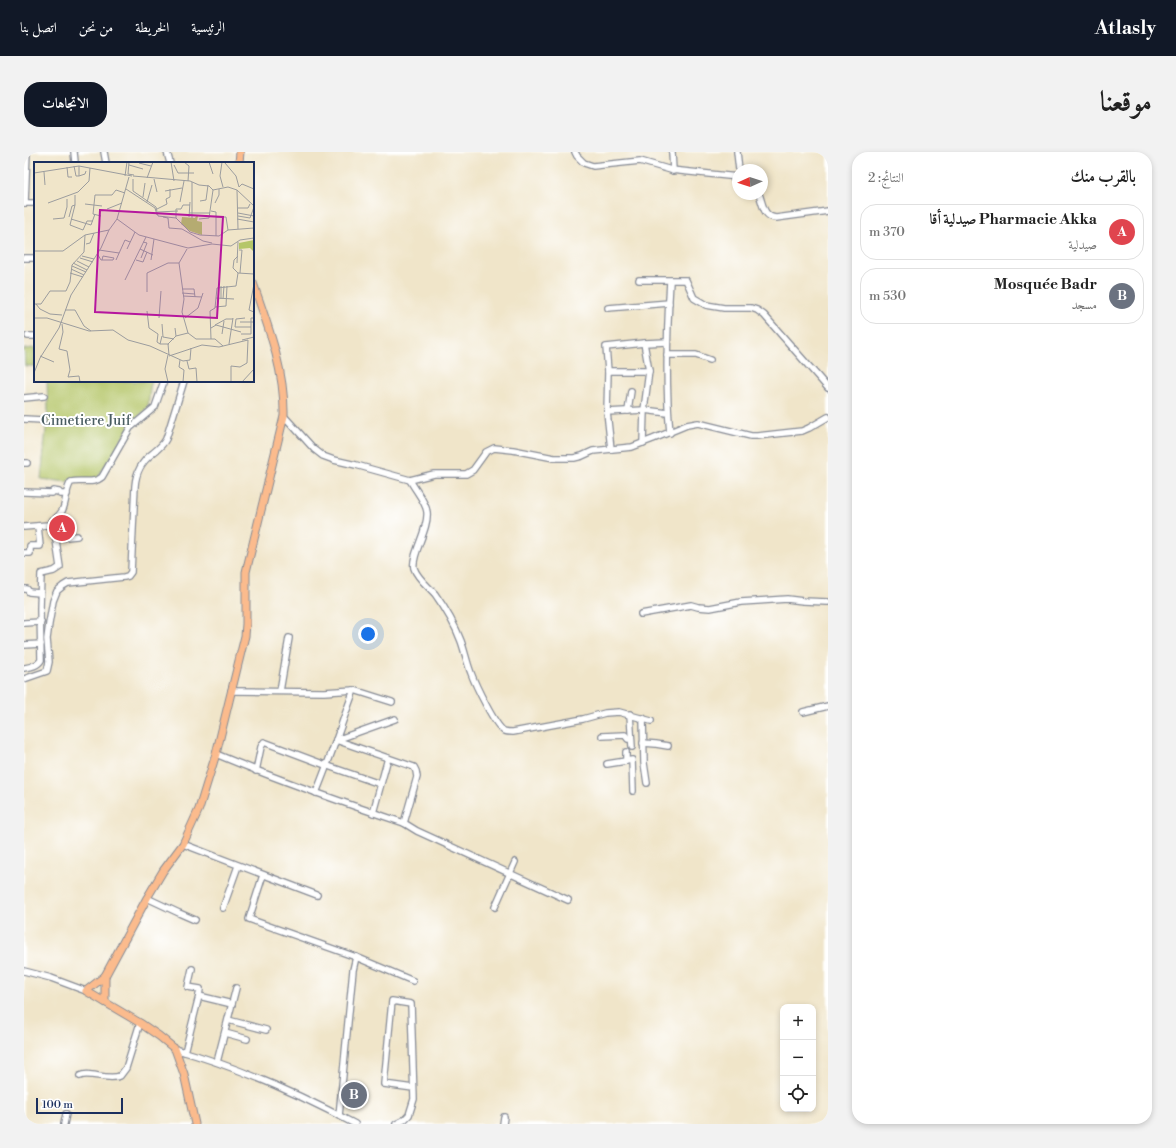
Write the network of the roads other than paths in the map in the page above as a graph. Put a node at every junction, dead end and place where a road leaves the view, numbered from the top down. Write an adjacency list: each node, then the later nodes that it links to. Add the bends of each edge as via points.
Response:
1 (27, 152): 17 (street)
2 (74, 152): 9 (street)
3 (104, 152): 10 (street)
4 (167, 152): 11 (street)
5 (240, 152): 12 (main road)
6 (575, 152): 14 (street, via 584,163 593,166 640,161)
7 (672, 152): 14 (street)
8 (737, 152): 13 (street)
9 (75, 162)
10 (106, 162)
11 (170, 162)
12 (239, 162)
13 (738, 164)
14 (673, 171): 15 (street)
15 (732, 176)
16 (761, 200): 18 (street, via 767,215 776,218)
17 (25, 203)
18 (828, 211)
19 (639, 280): 20 (street)
20 (670, 281): 22 (street); 34 (street, via 686,280 694,298 706,305 754,309 764,315)
21 (254, 286): 42 (main road, via 277,360 283,391)
22 (669, 303): 23 (street); 26 (street)
23 (608, 308)
24 (28, 336): 25 (street)
25 (34, 336)
26 (667, 342): 27 (street); 28 (street)
27 (644, 343): 30 (street, via 606,347); 31 (street)
28 (667, 355): 29 (street, via 696,355); 41 (street)
29 (710, 360)
30 (608, 371): 31 (street); 40 (street)
31 (649, 371): 38 (street)
32 (164, 382): 51 (street, via 155,407 130,428 102,478 94,482 70,482)
33 (184, 382): 68 (street, via 166,439 141,464 137,474 132,572 124,577 68,584 60,588 55,594 48,624 47,672)
34 (828, 388)
35 (631, 391): 39 (street)
36 (44, 396): 37 (street)
37 (24, 398)
38 (644, 410): 39 (street); 41 (street); 47 (street)
39 (628, 411): 40 (street)
40 (607, 412): 48 (street)
41 (668, 413): 46 (street)
42 (284, 416): 49 (street, via 322,456); 70 (main road, via 246,572 246,631)
43 (828, 417): 46 (street, via 802,431 784,433 751,436 698,423)
44 (24, 419): 45 (street)
45 (43, 420)
46 (670, 433): 47 (street)
47 (643, 443): 48 (street)
48 (611, 449): 49 (street, via 566,459 494,448 486,452 476,467 468,473 434,474)
49 (410, 480): 75 (street, via 427,513 414,568 435,594 455,627 476,686 500,728 513,732 605,713)
50 (24, 492): 51 (street, via 53,491)
51 (67, 494): 52 (street, via 62,511)
52 (54, 520): 53 (street, via 48,525); 56 (street)
53 (38, 526): 54 (street); 57 (street, via 40,546 30,546 30,553)
54 (24, 527)
55 (77, 536): 56 (street)
56 (56, 538): 59 (street, via 60,567 41,574)
57 (24, 553)
58 (24, 589): 59 (street)
59 (40, 593): 62 (street)
60 (828, 602): 61 (street, via 757,600 710,608 691,605)
61 (641, 614)
62 (41, 622): 63 (street); 65 (street)
63 (24, 623)
64 (289, 638): 71 (street)
65 (41, 644): 66 (street); 67 (street, via 40,662)
66 (24, 645)
67 (24, 668)
68 (24, 679)
69 (354, 690): 71 (street); 72 (street); 81 (street)
70 (231, 691): 71 (street); 86 (main road)
71 (280, 691)
72 (392, 702)
73 (828, 706): 74 (street)
74 (803, 712)
75 (630, 714): 76 (street); 80 (street)
76 (643, 718): 78 (street); 82 (street)
77 (395, 719): 81 (street)
78 (651, 721)
79 (602, 736): 80 (street, via 625,735)
80 (631, 739): 84 (street)
81 (336, 740): 87 (street); 90 (street)
82 (643, 743): 83 (street); 92 (street)
83 (668, 746)
84 (632, 747)
85 (626, 752): 88 (street)
86 (216, 754): 91 (street); 98 (main road, via 199,809)
87 (388, 758): 93 (street); 97 (street, via 414,767 416,771)
88 (626, 761): 89 (street); 94 (street, via 632,760)
89 (607, 764)
90 (328, 766): 91 (street, via 264,742); 93 (street); 95 (street)
91 (256, 771): 95 (street)
92 (647, 783)
93 (380, 784): 96 (street)
94 (633, 791)
95 (316, 793): 96 (street)
96 (372, 813): 97 (street)
97 (404, 823): 101 (street)
98 (183, 844): 100 (street); 104 (main road)
99 (515, 862): 101 (street)
100 (238, 866): 102 (street); 107 (street)
101 (510, 874): 105 (street); 106 (street)
102 (263, 875): 103 (street); 109 (street, via 249,919)
103 (317, 895)
104 (147, 898): 108 (street); 112 (main road)
105 (568, 900)
106 (495, 907)
107 (223, 908)
108 (196, 920)
109 (356, 957): 113 (street); 130 (street)
110 (192, 969): 116 (street, via 188,987 200,990)
111 (24, 971): 115 (street)
112 (105, 976): 115 (main road); 117 (main road)
113 (413, 981)
114 (236, 988): 118 (street)
115 (86, 991): 117 (main road)
116 (199, 996): 118 (street); 125 (street)
117 (105, 1002): 120 (main road)
118 (232, 1004): 119 (street)
119 (228, 1020): 121 (street); 122 (street)
120 (140, 1023): 124 (main road); 127 (street, via 126,1068 120,1076)
121 (266, 1030)
122 (225, 1033): 123 (street); 126 (street)
123 (247, 1040)
124 (175, 1049): 125 (street); 133 (main road, via 184,1074)
125 (185, 1052): 126 (street)
126 (217, 1062): 130 (street, via 259,1078)
127 (80, 1076)
128 (413, 1088): 128 (street, via 411,1004 392,1001 384,1084); 135 (street, via 414,1099 409,1115)
129 (66, 1114): 132 (street)
130 (340, 1116): 134 (street)
131 (504, 1117): 136 (street)
132 (64, 1124)
133 (195, 1124)
134 (355, 1124)
135 (396, 1124)
136 (503, 1124)

